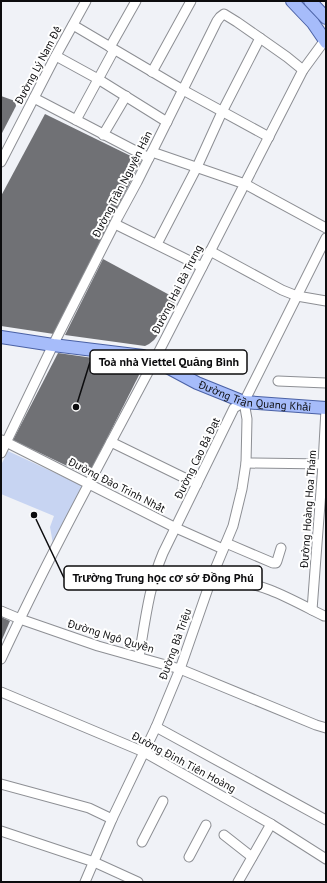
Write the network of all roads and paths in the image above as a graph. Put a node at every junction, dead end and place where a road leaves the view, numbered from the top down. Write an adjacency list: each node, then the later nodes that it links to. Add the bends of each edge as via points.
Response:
1 (86, 1): 7 (street, Đường Lý Nam Đế)
2 (136, 1): 10 (street)
3 (192, 1): 13 (street)
4 (292, 1): 9 (main road, via 313,23)
5 (310, 1): 6 (main road)
6 (326, 18)
7 (73, 25): 10 (street); 11 (street, Đường Lý Nam Đế)
8 (260, 38): 12 (street, Đường Trần Nguyên Hãn); 15 (street, Đường Trần Nguyên Hãn, via 224,14 217,22); 18 (street)
9 (325, 41): 12 (street, Đường Hai Bà Trưng)
10 (112, 49): 13 (street); 14 (street)
11 (56, 56): 14 (street); 17 (street, Đường Lý Nam Đế)
12 (303, 70): 22 (street, Đường Hai Bà Trưng)
13 (152, 72): 15 (street)
14 (98, 79): 16 (street); 19 (street)
15 (183, 90): 18 (street); 20 (street, Đường Trần Nguyên Hãn)
16 (126, 96): 20 (street); 21 (street)
17 (34, 98): 19 (street); 24 (street, Đường Lý Nam Đế)
18 (222, 112): 22 (street); 25 (street)
19 (76, 120): 21 (street)
20 (167, 122): 23 (street, Đường Trần Nguyên Hãn)
21 (103, 135): 23 (street)
22 (269, 137): 26 (street, Đường Hai Bà Trưng)
23 (151, 155): 25 (street); 27 (street, Đường Trần Nguyên Hãn)
24 (1, 162)
25 (197, 167): 26 (street); 30 (street)
26 (244, 184): 28 (street); 31 (street, Đường Hai Bà Trưng)
27 (115, 224): 30 (street); 36 (street, Đường Trần Nguyên Hãn)
28 (326, 228)
29 (326, 238): 33 (street, Đường Cao Bá Đạt)
30 (157, 244): 32 (street)
31 (210, 251): 32 (street, Đường Hai Bà Trưng); 33 (street)
32 (202, 266): 37 (street, Đường Hai Bà Trưng)
33 (297, 296): 34 (street); 40 (street, Đường Cao Bá Đạt)
34 (326, 300)
35 (1, 337): 36 (main road, Đường Trần Quang Khải)
36 (53, 345): 37 (main road, Đường Trần Quang Khải, via 133,354); 42 (street, Đường Trần Nguyên Hãn)
37 (154, 360): 40 (main road, Đường Trần Quang Khải, via 197,383); 43 (street, Đường Hai Bà Trưng)
38 (278, 381): 39 (street)
39 (326, 383)
40 (244, 402): 41 (main road, Đường Trần Quang Khải); 45 (street, Đường Bà Triệu, via 248,419); 47 (street, Đường Cao Bá Đạt, via 234,408)
41 (326, 409): 46 (street, Đường Hoàng Hoa Thám)
42 (4, 441): 44 (street, Đường Trần Nguyên Hãn); 48 (street, Đường Đào Trinh Nhất)
43 (111, 442): 47 (street); 48 (street, Đường Hai Bà Trưng)
44 (1, 453)
45 (246, 463): 46 (street); 50 (street, Đường Bà Triệu, via 239,504)
46 (325, 464): 51 (street, Đường Hoàng Hoa Thám)
47 (198, 484): 49 (street, Đường Cao Bá Đạt)
48 (88, 485): 49 (street, Đường Đào Trinh Nhất); 57 (street, Đường Hai Bà Trưng)
49 (176, 528): 50 (street, Đường Đào Trinh Nhất); 58 (street, Đường Cao Bá Đạt, via 158,565)
50 (225, 546): 52 (street, Đường Đào Trinh Nhất, via 273,563 276,563); 53 (street, Đường Bà Triệu)
51 (321, 547): 55 (street, Đường Hoàng Hoa Thám)
52 (281, 548)
53 (213, 574): 55 (street, via 270,590); 60 (street, Đường Bà Triệu)
54 (1, 610): 57 (street, Đường Ngô Quyền)
55 (312, 610): 56 (street)
56 (326, 616)
57 (20, 619): 58 (street, Đường Ngô Quyền); 59 (street, Đường Hai Bà Trưng)
58 (139, 657): 60 (street, Đường Ngô Quyền)
59 (1, 659)
60 (180, 669): 62 (street, Đường Bà Triệu); 63 (street, Đường Ngô Quyền)
61 (1, 692): 64 (street, Đường Đinh Tiên Hoàng)
62 (156, 727): 64 (street, Đường Bà Triệu); 68 (street)
63 (326, 728)
64 (144, 752): 67 (street, Đường Bà Triệu); 69 (street, Đường Đinh Tiên Hoàng)
65 (1, 784): 67 (street, via 89,808)
66 (163, 801): 73 (street)
67 (112, 819): 77 (street, Đường Bà Triệu)
68 (326, 820)
69 (271, 824): 75 (street); 76 (street, Đường Đinh Tiên Hoàng)
70 (206, 825): 74 (street)
71 (1, 831): 77 (street)
72 (224, 835): 75 (street)
73 (142, 842)
74 (188, 857)
75 (252, 857): 80 (street)
76 (326, 859)
77 (94, 862): 78 (street, Đường Bà Triệu); 79 (street)
78 (85, 882)
79 (138, 882)
80 (238, 882)

